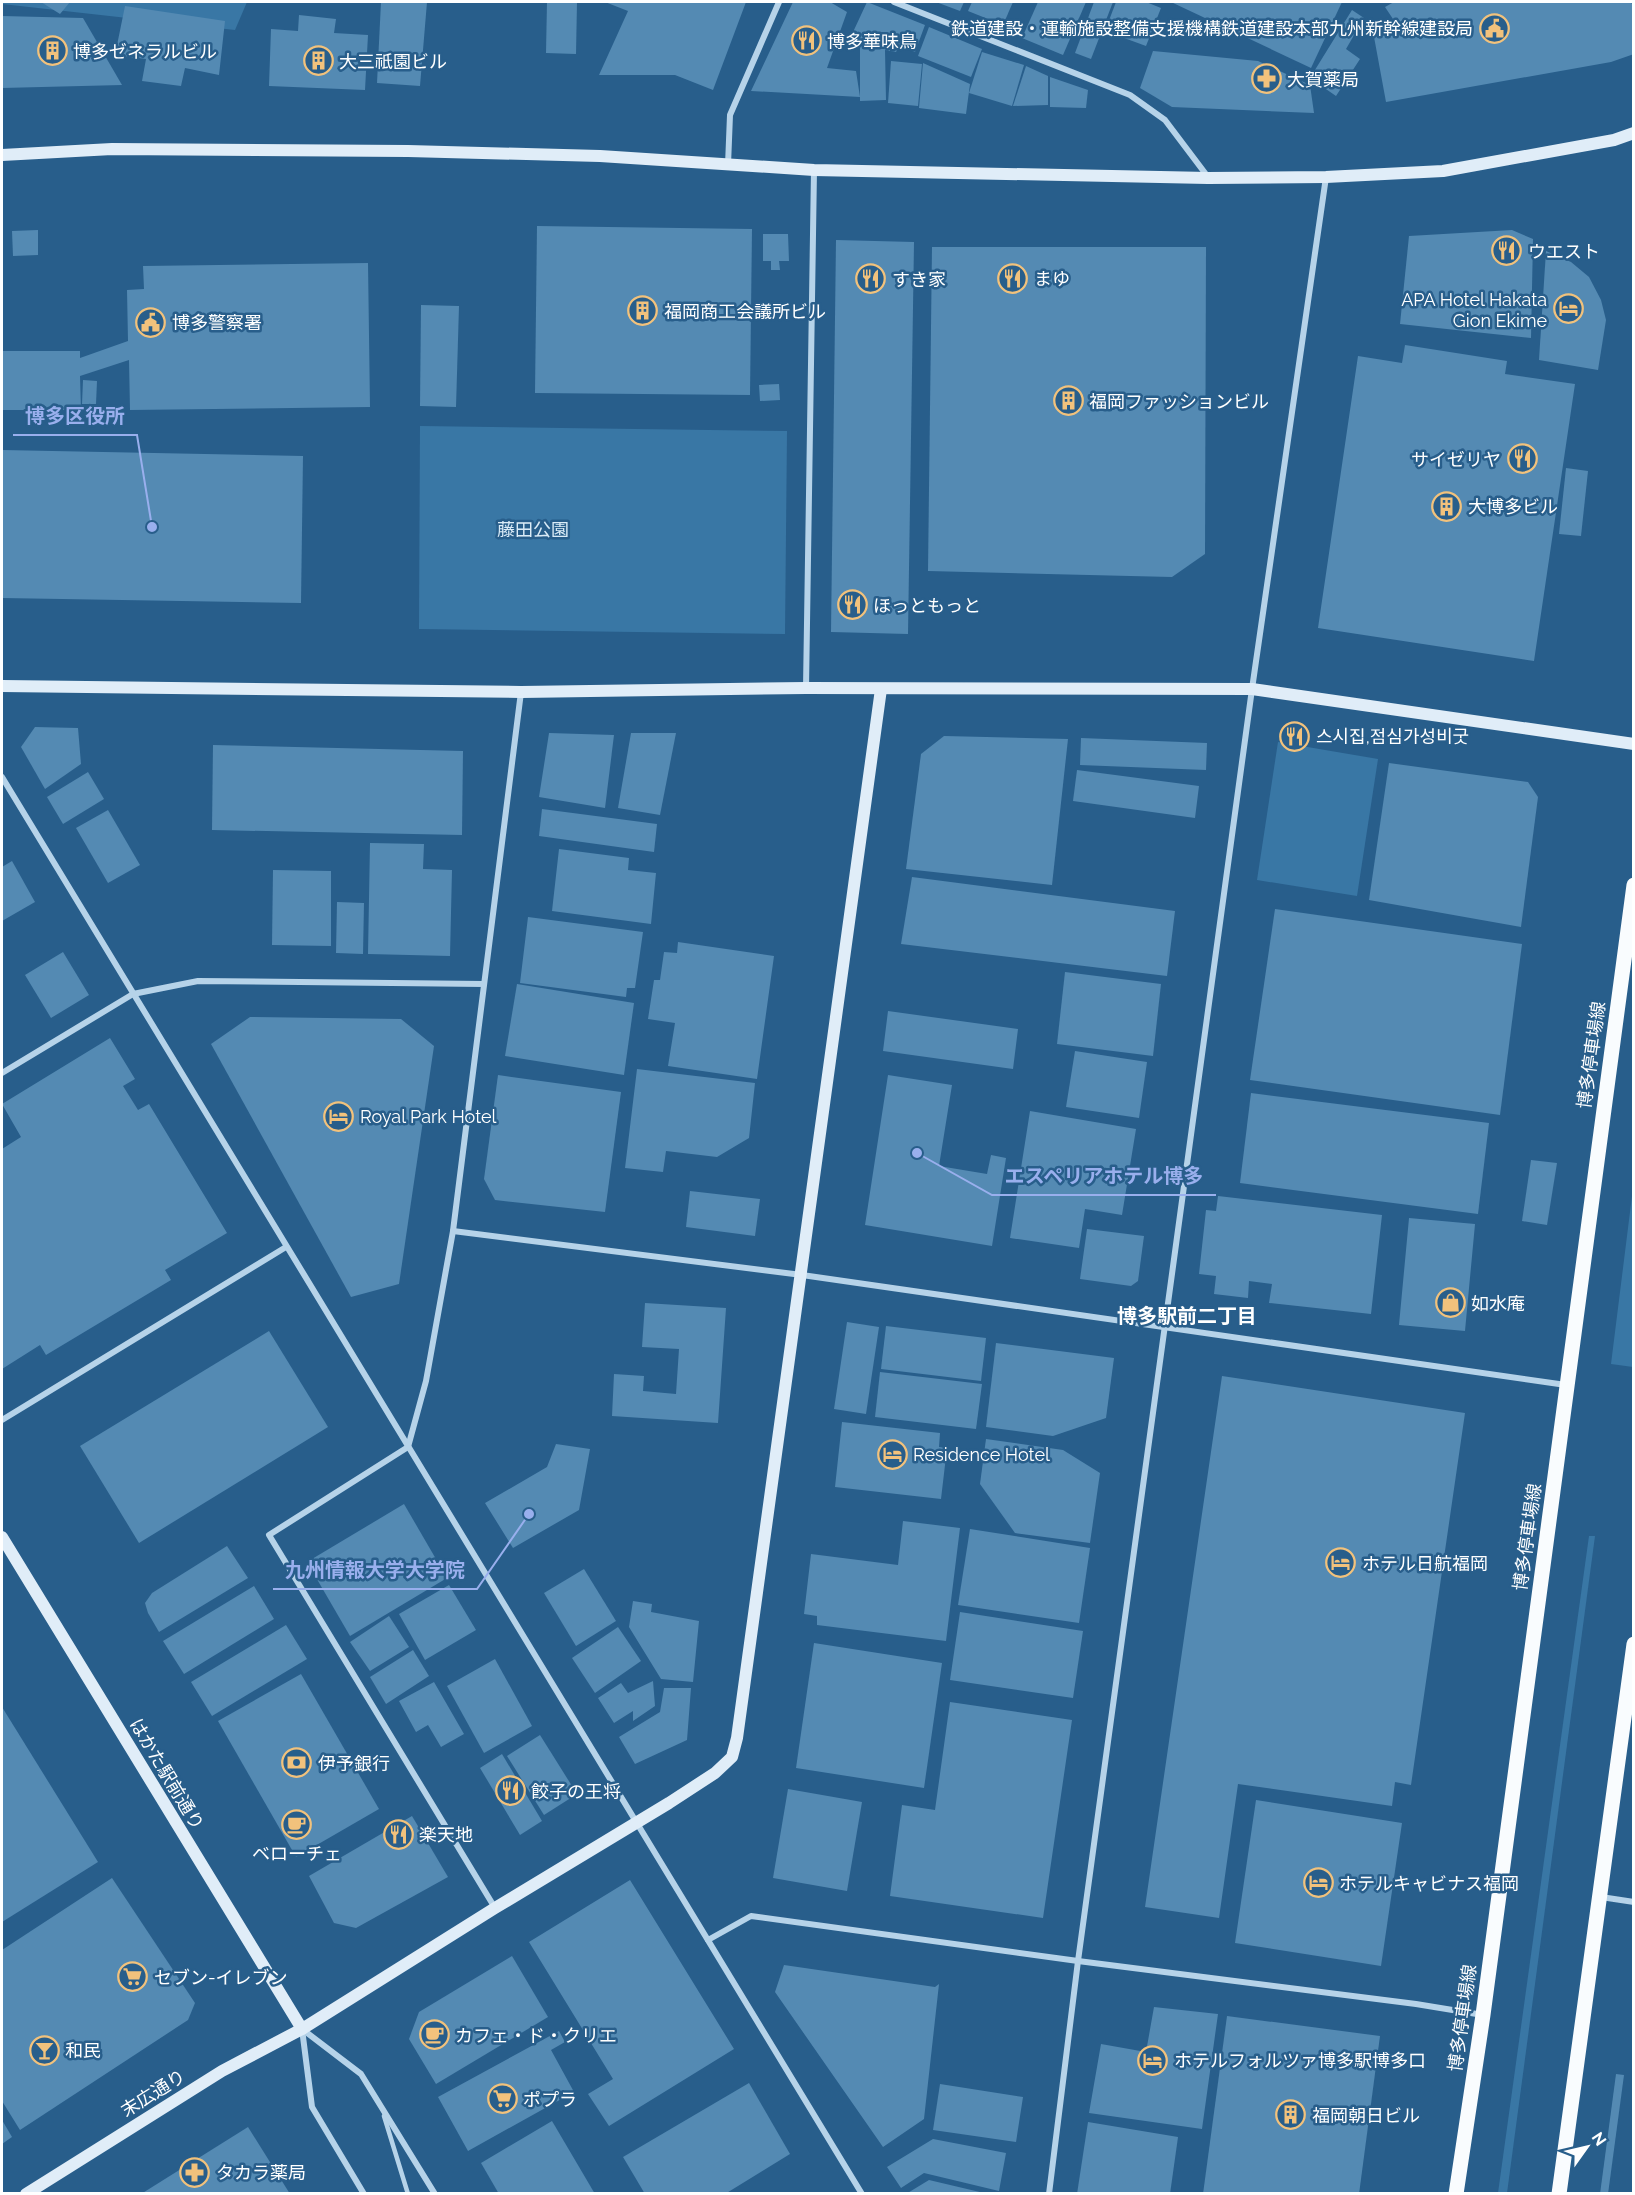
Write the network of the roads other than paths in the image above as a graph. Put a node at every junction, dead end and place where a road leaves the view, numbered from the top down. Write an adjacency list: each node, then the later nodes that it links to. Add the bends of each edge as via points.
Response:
1 (779, 2): 5 (street, via 730,115)
2 (894, 2): 8 (street, via 1130,95 1165,120)
3 (1634, 133): 7 (street, via 1443,171)
4 (2, 155): 5 (street, via 112,149 408,151 600,156)
5 (728, 166): 6 (street)
6 (814, 170): 8 (street); 10 (street)
7 (1326, 177): 8 (street); 12 (street)
8 (1208, 178)
9 (2, 686): 13 (street)
10 (806, 688): 11 (street); 13 (street)
11 (881, 689): 12 (street); 22 (street, 末広通り)
12 (1252, 689): 14 (street); 23 (street)
13 (521, 692): 17 (street)
14 (1634, 744)
15 (2, 777): 18 (street)
16 (1634, 885): 24 (main road, 博多停車場線)
17 (484, 984): 18 (street, via 198,981); 20 (street)
18 (133, 994): 19 (street); 21 (street)
19 (2, 1073)
20 (453, 1231): 22 (street); 26 (street, via 426,1381)
21 (286, 1247): 25 (street); 26 (street)
22 (802, 1275): 23 (street); 29 (street, 末広通り, via 732,1757 715,1773)
23 (1165, 1327): 24 (street); 34 (street)
24 (1566, 1385): 35 (main road, 博多停車場線)
25 (2, 1420)
26 (408, 1447): 29 (street); 32 (street, via 269,1535)
27 (2, 1537): 36 (street, はかた駅前通り)
28 (1634, 1644): 30 (main road)
29 (636, 1823): 32 (street, 末広通り); 33 (street)
30 (1600, 1897): 31 (street); 45 (main road)
31 (1634, 1902)
32 (495, 1908): 36 (street, 末広通り)
33 (708, 1940): 34 (street, via 752,1916); 42 (street)
34 (1078, 1961): 35 (street); 43 (street)
35 (1483, 2015): 44 (main road, 博多停車場線)
36 (302, 2029): 37 (street, はかた駅前通り, via 361,2074); 38 (street, 末広通り, via 222,2071); 39 (street, はかた駅前通り, via 312,2108)
37 (381, 2105): 40 (lane); 41 (street, はかた駅前通り)
38 (26, 2193)
39 (364, 2193)
40 (408, 2193)
41 (435, 2193)
42 (862, 2193)
43 (1049, 2193)
44 (1456, 2193)
45 (1559, 2193)

